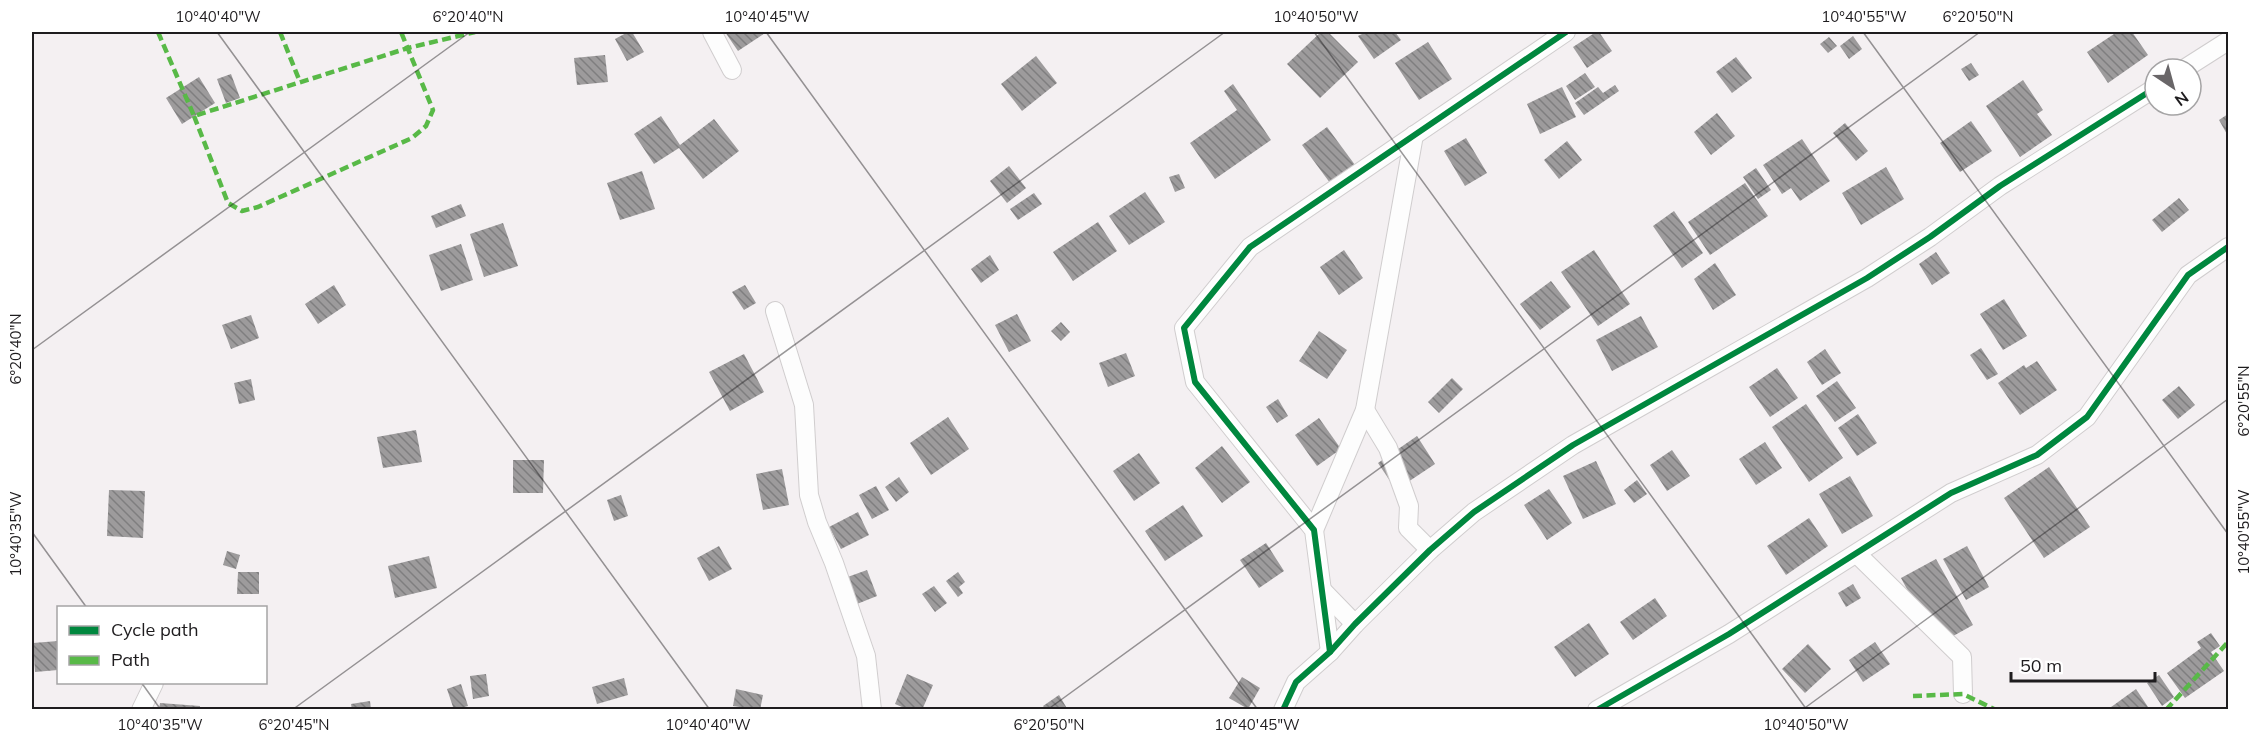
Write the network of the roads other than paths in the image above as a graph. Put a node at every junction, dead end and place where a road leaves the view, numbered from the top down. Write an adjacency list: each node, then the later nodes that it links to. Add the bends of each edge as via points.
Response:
1 (712, 32): 5 (street)
2 (1566, 32): 7 (street)
3 (2229, 41): 4 (street)
4 (2203, 57)
5 (732, 69)
6 (2143, 96): 12 (street, via 2000,186 1867,278 1573,445 1474,512)
7 (1414, 135): 10 (street); 11 (street, via 1250,247 1184,327 1195,382)
8 (2229, 247): 13 (street, via 2188,275 2087,417 2037,455 1951,493)
9 (775, 311): 20 (street, via 804,405 809,495 866,656)
10 (1365, 410): 11 (street); 12 (street, via 1392,457 1409,506 1408,528)
11 (1314, 530): 14 (street)
12 (1430, 550): 15 (street)
13 (1857, 554): 18 (street, via 1962,657); 22 (street)
14 (1322, 590): 15 (street); 16 (street)
15 (1355, 624): 16 (street)
16 (1330, 652): 21 (street, via 1296,682)
17 (154, 684): 19 (street)
18 (1963, 694)
19 (141, 710)
20 (872, 710)
21 (1283, 710)
22 (1598, 710)

